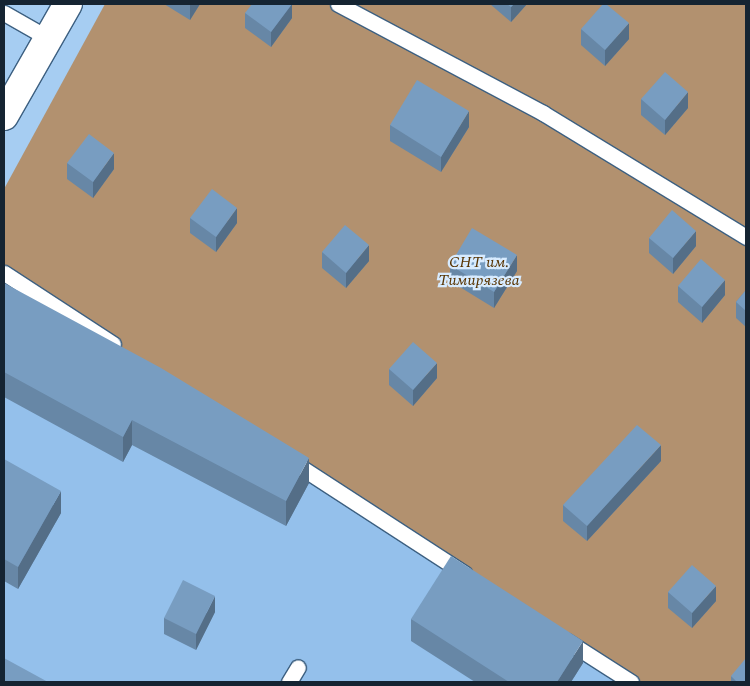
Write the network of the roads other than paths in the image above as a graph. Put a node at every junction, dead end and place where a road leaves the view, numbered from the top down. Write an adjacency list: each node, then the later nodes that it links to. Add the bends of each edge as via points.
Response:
1 (68, 4): 4 (street)
2 (338, 4): 6 (lane, via 543,113)
3 (4, 13): 4 (lane)
4 (48, 38): 5 (street)
5 (4, 116)
6 (746, 237)
7 (4, 273): 8 (lane)
8 (129, 355)
9 (280, 453): 10 (lane)
10 (480, 584)
11 (556, 633): 14 (lane)
12 (298, 667): 13 (lane)
13 (289, 682)
14 (631, 682)

